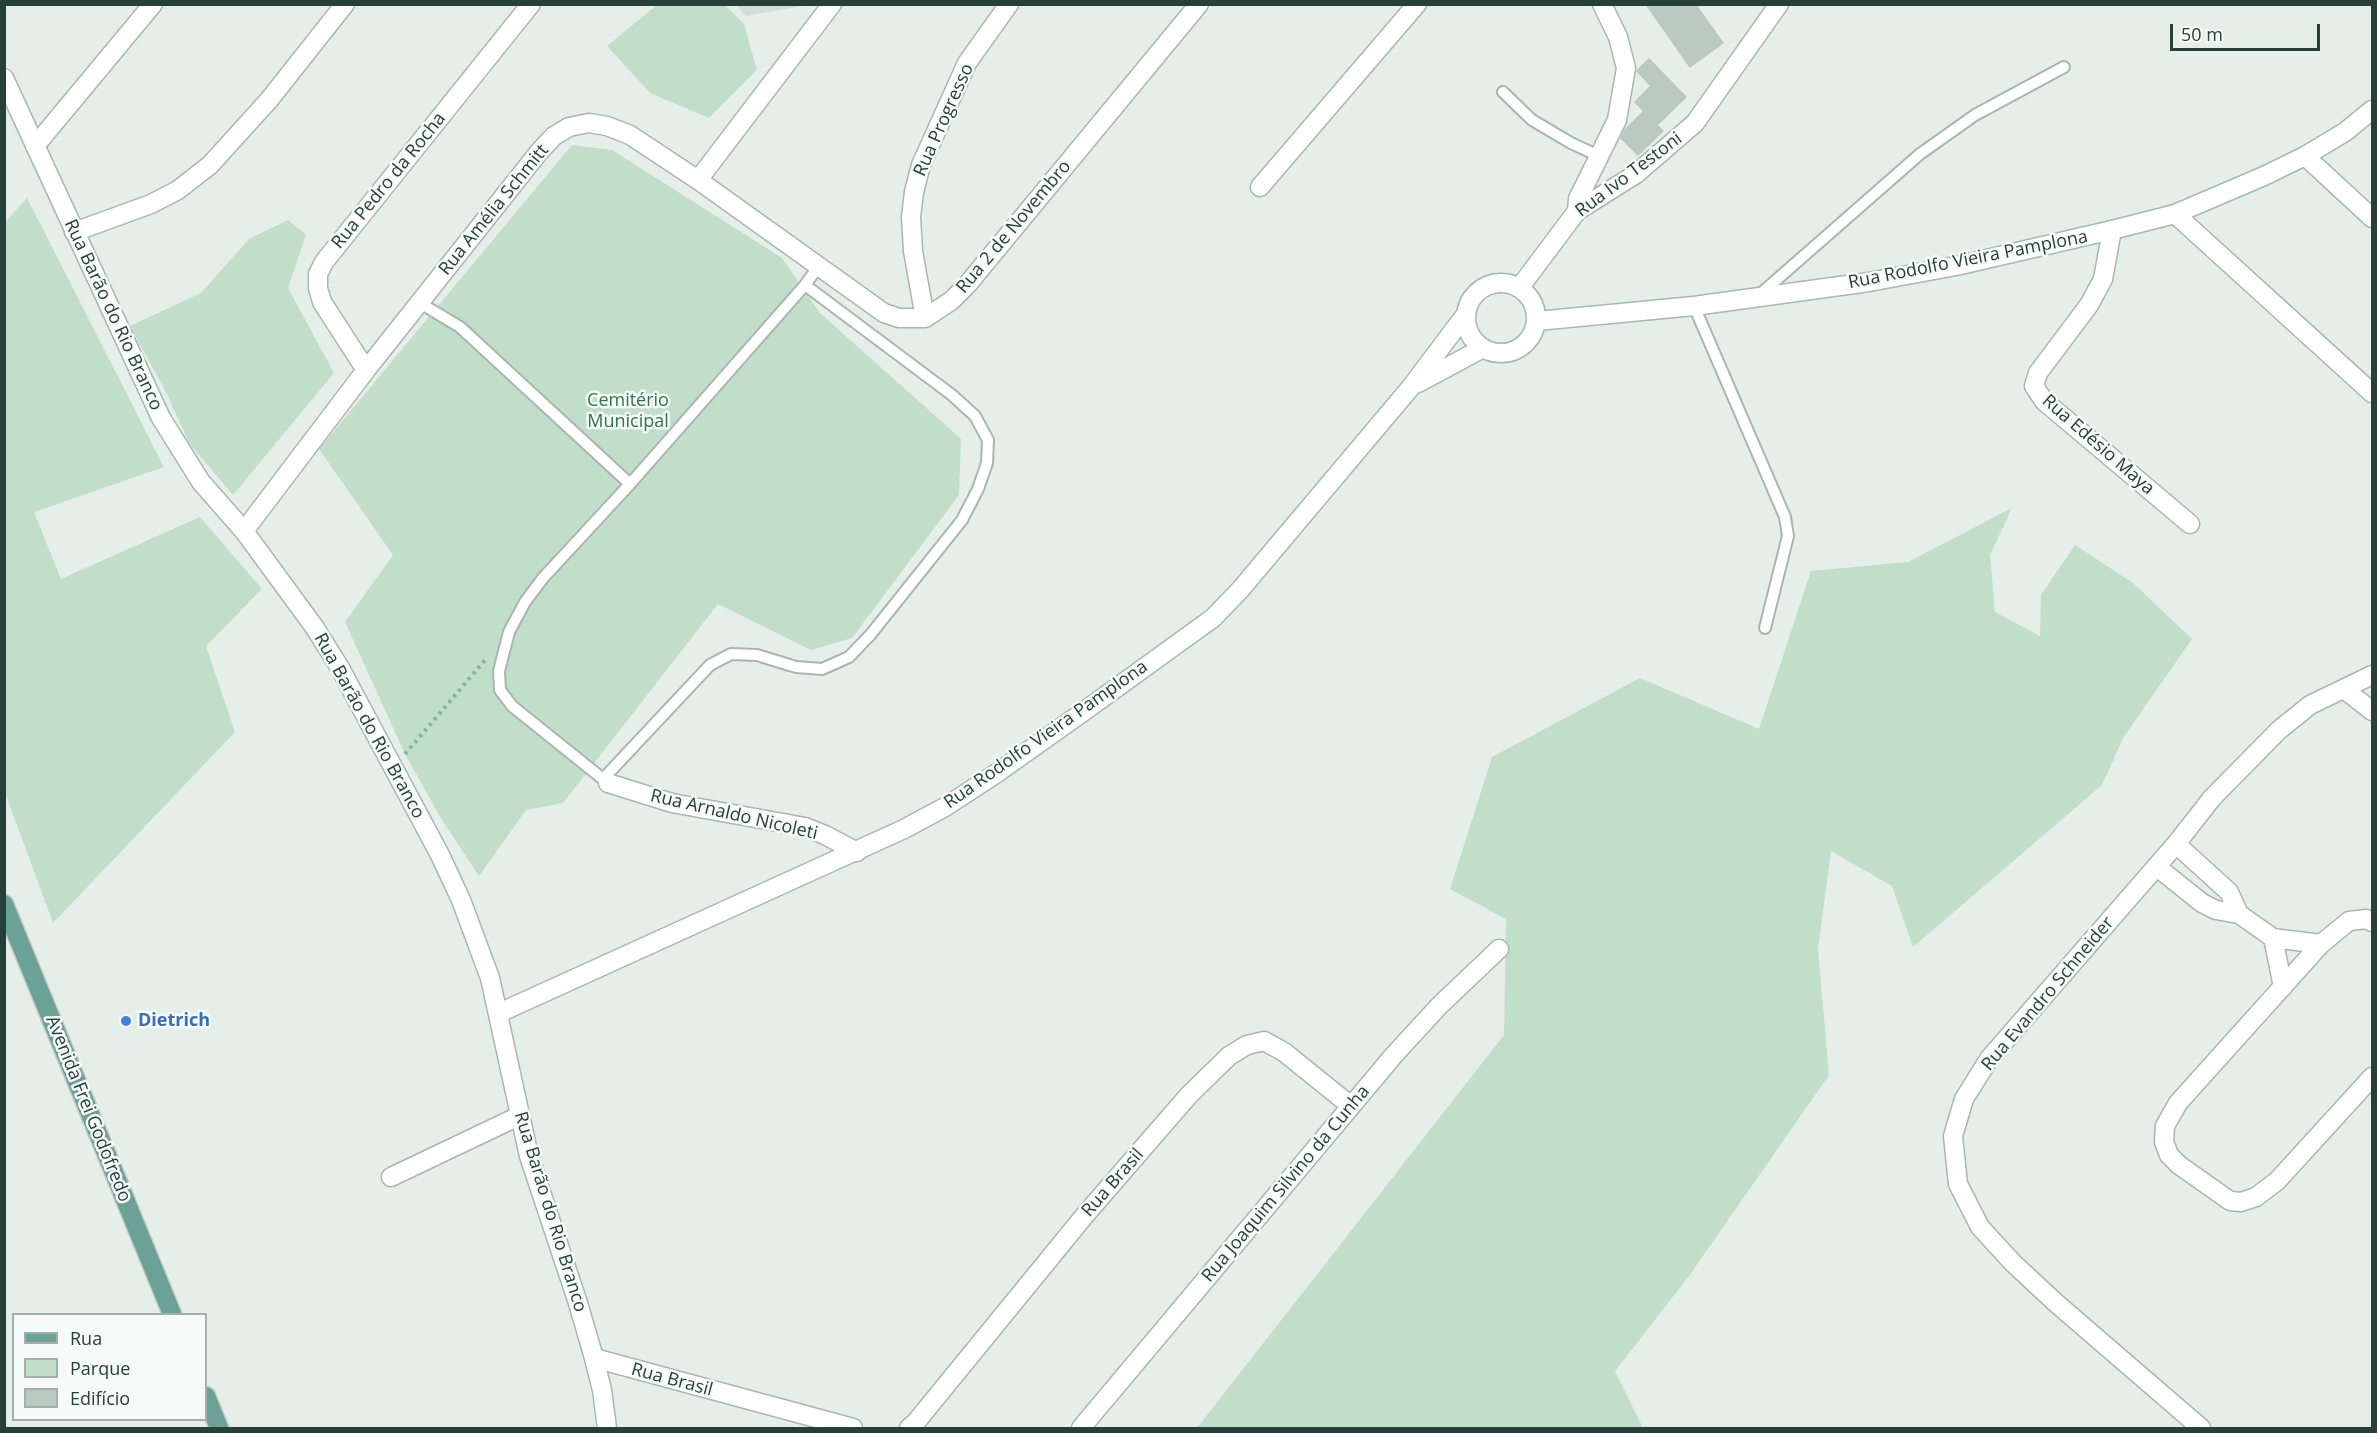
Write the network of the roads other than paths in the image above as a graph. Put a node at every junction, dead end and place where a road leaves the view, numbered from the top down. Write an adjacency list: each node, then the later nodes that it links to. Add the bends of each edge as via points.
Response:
1 (153, 4): 14 (street)
2 (345, 4): 23 (street, via 269,100 210,165 178,190 151,204)
3 (531, 4): 34 (street, Rua Pedro da Rocha, via 318,274 322,302)
4 (832, 4): 17 (street)
5 (1009, 4): 31 (street, Rua Progresso, via 967,63 921,165 911,218)
6 (1199, 4): 31 (street, Rua 2 de Novembro, via 967,285)
7 (1417, 4): 18 (street)
8 (1602, 4): 15 (street, via 1618,38 1626,68 1617,120)
9 (1779, 4): 19 (street, Rua Ivo Testoni, via 1695,123 1636,174)
10 (2064, 67): 27 (lane, via 1975,115 1920,154)
11 (4, 78): 14 (street, Rua Barão do Rio Branco)
12 (1503, 92): 15 (lane, via 1532,120)
13 (2373, 111): 16 (street, Rua Rodolfo Vieira Pamplona)
14 (35, 146): 23 (street, Rua Barão do Rio Branco)
15 (1599, 156): 19 (street, via 1578,199)
16 (2305, 156): 20 (street, Rua Rodolfo Vieira Pamplona); 21 (street)
17 (698, 180): 24 (street); 28 (street, Rua Amélia Schmitt, via 630,135 589,123 569,127 538,152)
18 (1260, 187)
19 (1577, 211): 26 (street, Rua Ivo Testoni)
20 (2175, 214): 22 (street, Rua Rodolfo Vieira Pamplona); 36 (street)
21 (2373, 218)
22 (2112, 230): 27 (street, Rua Rodolfo Vieira Pamplona, via 1956,266); 38 (street, Rua Edésio Maya, via 2103,279 2089,305 2038,373 2034,386 2044,401)
23 (74, 232): 39 (street, Rua Barão do Rio Branco, via 161,418 201,482)
24 (818, 267): 25 (lane); 31 (street, via 884,313 899,318)
25 (805, 285): 37 (lane); 44 (lane, via 975,416 988,440 987,463 978,489 962,520 849,657 822,669 796,667 758,655 731,654 710,665)
26 (1520, 287): 30 (street, via 1490,284 1473,295); 32 (street, via 1533,302)
27 (1755, 298): 29 (street, Rua Rodolfo Vieira Pamplona)
28 (420, 303): 34 (street, Rua Amélia Schmitt); 37 (lane, via 460,327)
29 (1694, 306): 32 (street, Rua Rodolfo Vieira Pamplona); 40 (lane, via 1785,518 1788,536)
30 (1466, 314): 33 (street, via 1469,333); 35 (street, Rua Rodolfo Vieira Pamplona)
31 (925, 318)
32 (1537, 321): 33 (street, via 1522,347 1502,353)
33 (1483, 348): 35 (street, Rua Rodolfo Vieira Pamplona)
34 (366, 370): 39 (street, Rua Amélia Schmitt)
35 (1411, 387): 46 (street, Rua Rodolfo Vieira Pamplona, via 1213,618 997,773 945,807)
36 (2373, 393)
37 (630, 484): 44 (lane, via 525,602 509,632 499,671 500,690 512,706)
38 (2190, 524)
39 (244, 531): 55 (street, Rua Barão do Rio Branco, via 315,628 394,769 461,900 479,944)
40 (1765, 628)
41 (2373, 675): 42 (street, Rua Evandro Schneider)
42 (2345, 690): 43 (street); 45 (street, Rua Evandro Schneider, via 2310,705 2279,730 2212,798)
43 (2373, 711)
44 (606, 781): 46 (street, Rua Arnaldo Nicoleti, via 681,805 805,827)
45 (2176, 844): 47 (street, Rua Evandro Schneider); 49 (street, via 2229,892)
46 (857, 852): 55 (street, Rua Rodolfo Vieira Pamplona)
47 (2157, 867): 49 (street, via 2202,903); 68 (street, Rua Evandro Schneider, via 1989,1059 1964,1100 1953,1136 1958,1184 1980,1227 2056,1303)
48 (4, 904): 60 (main road, Avenida Frei Godofredo)
49 (2239, 914): 51 (street)
50 (2373, 922): 52 (street, via 2349,921)
51 (2273, 938): 52 (street); 54 (street)
52 (2321, 944): 54 (street)
53 (1499, 949): 57 (street, Rua Joaquim Silvino da Cunha, via 1439,1006)
54 (2283, 987): 56 (street, via 2178,1103 2165,1126 2164,1142 2179,1165 2230,1201 2256,1197 2277,1181)
55 (499, 1013): 58 (street, Rua Barão do Rio Branco)
56 (2373, 1077)
57 (1351, 1106): 66 (street, Rua Brasil, via 1284,1052 1263,1041 1229,1056 1189,1095 1085,1215); 67 (street, Rua Joaquim Silvino da Cunha)
58 (519, 1116): 59 (street); 61 (street, Rua Barão do Rio Branco)
59 (391, 1177)
60 (172, 1313)
61 (594, 1358): 64 (street, Rua Barão do Rio Branco); 65 (street, Rua Brasil)
62 (207, 1398): 63 (main road)
63 (219, 1428)
64 (607, 1428)
65 (853, 1428)
66 (909, 1428)
67 (1081, 1428)
68 (2201, 1428)

